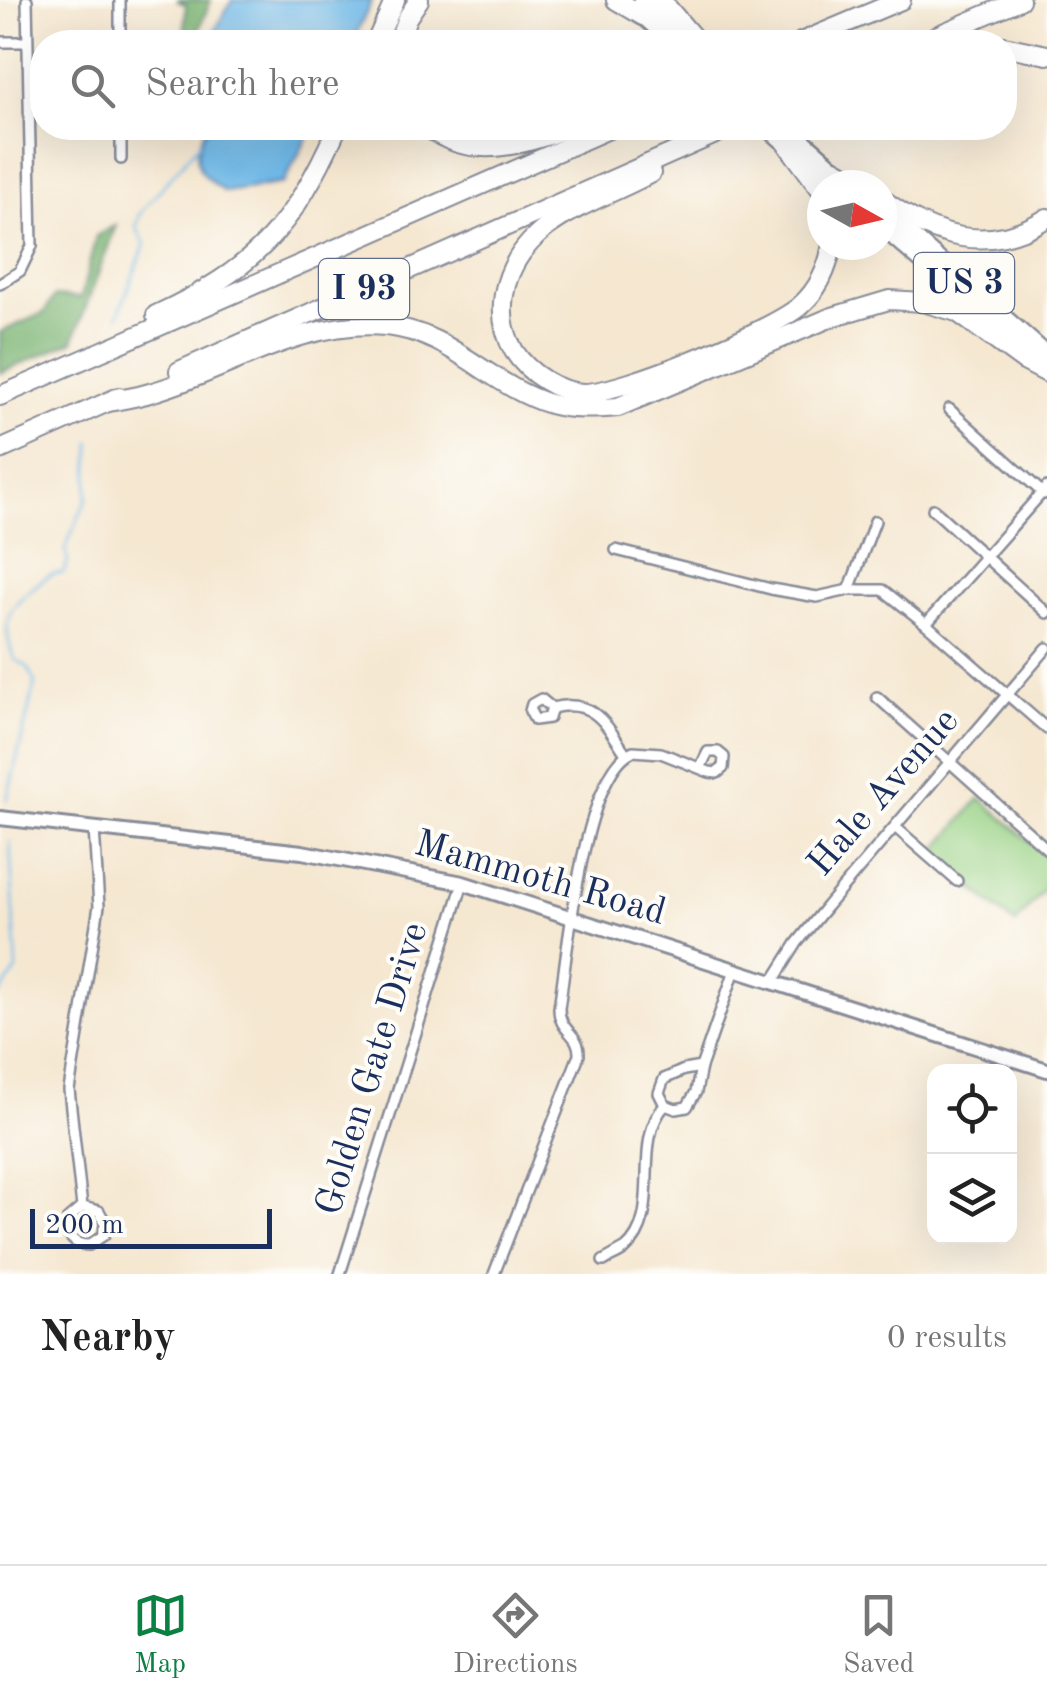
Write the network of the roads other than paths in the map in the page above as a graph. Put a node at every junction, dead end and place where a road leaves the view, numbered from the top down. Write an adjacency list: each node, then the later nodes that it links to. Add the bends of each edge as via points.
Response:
1 (27, 0): 22 (street)
2 (120, 0): 12 (street)
3 (395, 0): 13 (highway)
4 (420, 0): 14 (highway)
5 (616, 0): 11 (highway)
6 (625, 0): 11 (main road)
7 (661, 0): 17 (highway)
8 (869, 0): 18 (highway)
9 (901, 0): 19 (highway)
10 (1020, 0): 20 (highway)
11 (642, 8): 15 (main road); 16 (main road)
12 (120, 30)
13 (381, 30)
14 (402, 30)
15 (661, 30)
16 (676, 30)
17 (684, 30)
18 (809, 30)
19 (830, 30)
20 (950, 30)
21 (0, 42): 22 (street)
22 (27, 42): 42 (street, via 32,246 20,271)
23 (1017, 49): 24 (highway)
24 (1047, 55)
25 (121, 140): 34 (street)
26 (331, 140): 45 (highway, via 299,204 236,271)
27 (448, 140): 28 (highway, via 495,148)
28 (534, 140)
29 (584, 140): 45 (highway, I 93)
30 (700, 140): 46 (highway, I 93)
31 (704, 140): 41 (highway, via 556,218 528,242 502,297 504,330 537,375 581,393 636,382 802,305)
32 (791, 140): 35 (highway)
33 (792, 140): 36 (main road)
34 (121, 159)
35 (809, 170)
36 (826, 170)
37 (897, 209): 38 (highway, via 954,236 999,236)
38 (1047, 218)
39 (897, 223): 43 (main road, US 3)
40 (897, 240): 44 (main road, US 3)
41 (827, 260)
42 (0, 284)
43 (1047, 355)
44 (1047, 372): 46 (highway, via 957,312 889,300 832,317 618,407 548,404 438,340 402,328 364,326 323,330)
45 (0, 395)
46 (108, 402): 48 (highway, I 93)
47 (949, 409): 49 (street)
48 (0, 450)
49 (1046, 492): 53 (street)
50 (933, 509): 53 (street)
51 (875, 522): 54 (street)
52 (616, 550): 54 (street, via 771,589 818,597)
53 (985, 558): 55 (street); 56 (street)
54 (849, 590): 56 (street, via 882,590)
55 (1047, 613)
56 (926, 624): 58 (street)
57 (1047, 648): 58 (street, Hale Avenue)
58 (1007, 694): 61 (street); 63 (street, Hale Avenue)
59 (877, 698): 63 (street)
60 (552, 708): 62 (street, via 588,709)
61 (1047, 729)
62 (626, 754): 64 (street, via 654,751); 71 (street, via 590,823)
63 (950, 762): 66 (street, Hale Avenue); 68 (street)
64 (700, 768)
65 (0, 818): 67 (main road, Mammoth Road)
66 (895, 827): 69 (street); 73 (street, Hale Avenue)
67 (94, 829): 70 (main road, Mammoth Road, via 302,852); 77 (street, via 99,906 69,1090)
68 (1047, 849)
69 (957, 881)
70 (464, 883): 71 (main road, Mammoth Road); 79 (street, Golden Gate Drive)
71 (574, 916): 72 (main road, Mammoth Road); 80 (street, via 559,1018 578,1040 580,1055)
72 (735, 970): 73 (main road, Mammoth Road); 74 (street)
73 (773, 981): 75 (main road, Mammoth Road)
74 (701, 1067): 76 (street, via 687,1107); 76 (street, via 664,1079 659,1093)
75 (1047, 1070)
76 (665, 1105): 78 (street, via 654,1117 645,1205)
77 (82, 1206): 77 (street, via 100,1212 105,1222 104,1234 89,1245 76,1242 66,1226)
78 (626, 1248)
79 (340, 1274)
80 (494, 1274)

